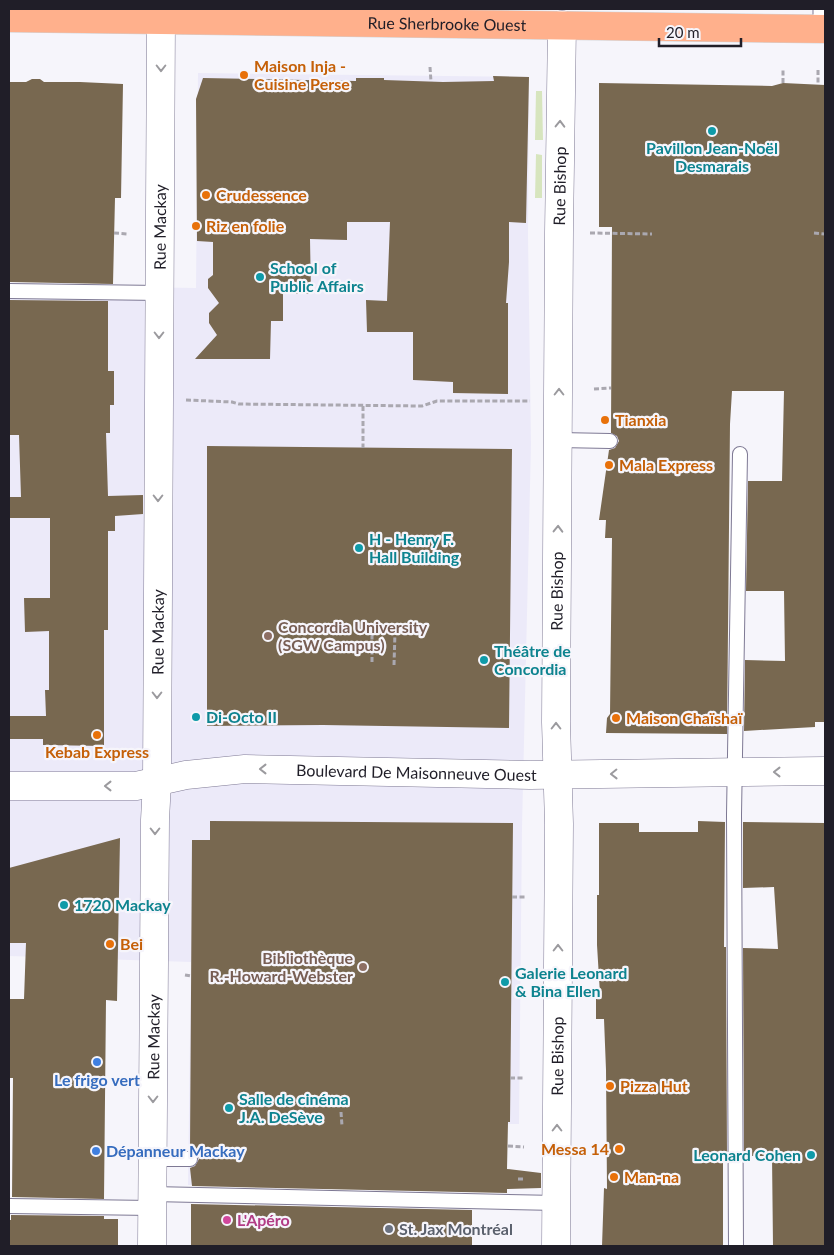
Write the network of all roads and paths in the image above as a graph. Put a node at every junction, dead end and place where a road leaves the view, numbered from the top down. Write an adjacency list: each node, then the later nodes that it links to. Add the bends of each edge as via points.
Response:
1 (356, 16): 3 (main road, Rue Sherbrooke Ouest); 5 (main road, Rue Sherbrooke Ouest)
2 (9, 18): 3 (main road, Rue Sherbrooke Ouest)
3 (161, 19): 19 (street, Rue Mackay, one-way to 19)
4 (824, 22): 5 (main road, Rue Sherbrooke Ouest)
5 (562, 26): 25 (street, Rue Bishop, one-way to 5)
6 (430, 67): 9 (path)
7 (783, 70): 10 (path)
8 (818, 70): 11 (path)
9 (431, 82)
10 (783, 83)
11 (818, 84)
12 (590, 233): 15 (path)
13 (114, 234): 14 (path)
14 (128, 234)
15 (652, 234)
16 (814, 234): 17 (path)
17 (825, 234)
18 (9, 292): 19 (lane)
19 (160, 293): 36 (street, Rue Mackay, one-way to 36)
20 (611, 388): 21 (path)
21 (594, 389)
22 (189, 400): 24 (path)
23 (538, 401): 24 (path, via 437,401 422,406)
24 (362, 406): 27 (path)
25 (559, 440): 26 (lane); 35 (street, Rue Bishop, one-way to 25)
26 (610, 442)
27 (363, 448)
28 (740, 454): 34 (lane)
29 (372, 632): 31 (path)
30 (395, 632): 32 (path)
31 (372, 662)
32 (394, 665)
33 (825, 771): 34 (street, Boulevard De Maisonneuve Ouest, one-way to 34)
34 (736, 772): 35 (street, Boulevard De Maisonneuve Ouest, one-way to 35); 57 (lane)
35 (557, 775): 36 (street, Boulevard De Maisonneuve Ouest, one-way to 36, via 245,769 186,775); 53 (street, Rue Bishop, one-way to 35)
36 (157, 782): 37 (street, Boulevard De Maisonneuve Ouest, one-way to 37, via 136,786); 48 (street, Rue Mackay, one-way to 48)
37 (9, 786)
38 (512, 897): 39 (path)
39 (526, 897)
40 (185, 976): 41 (path)
41 (191, 976)
42 (510, 1078): 43 (path)
43 (525, 1078)
44 (341, 1112): 45 (path)
45 (342, 1126)
46 (508, 1146): 47 (path)
47 (524, 1147)
48 (153, 1159): 49 (lane); 52 (street, Rue Mackay)
49 (190, 1159)
50 (524, 1178): 51 (path)
51 (518, 1179)
52 (152, 1201): 53 (lane); 54 (lane); 55 (street, Rue Mackay)
53 (557, 1203): 56 (street, Rue Bishop)
54 (9, 1206)
55 (152, 1246)
56 (556, 1246)
57 (736, 1246)

